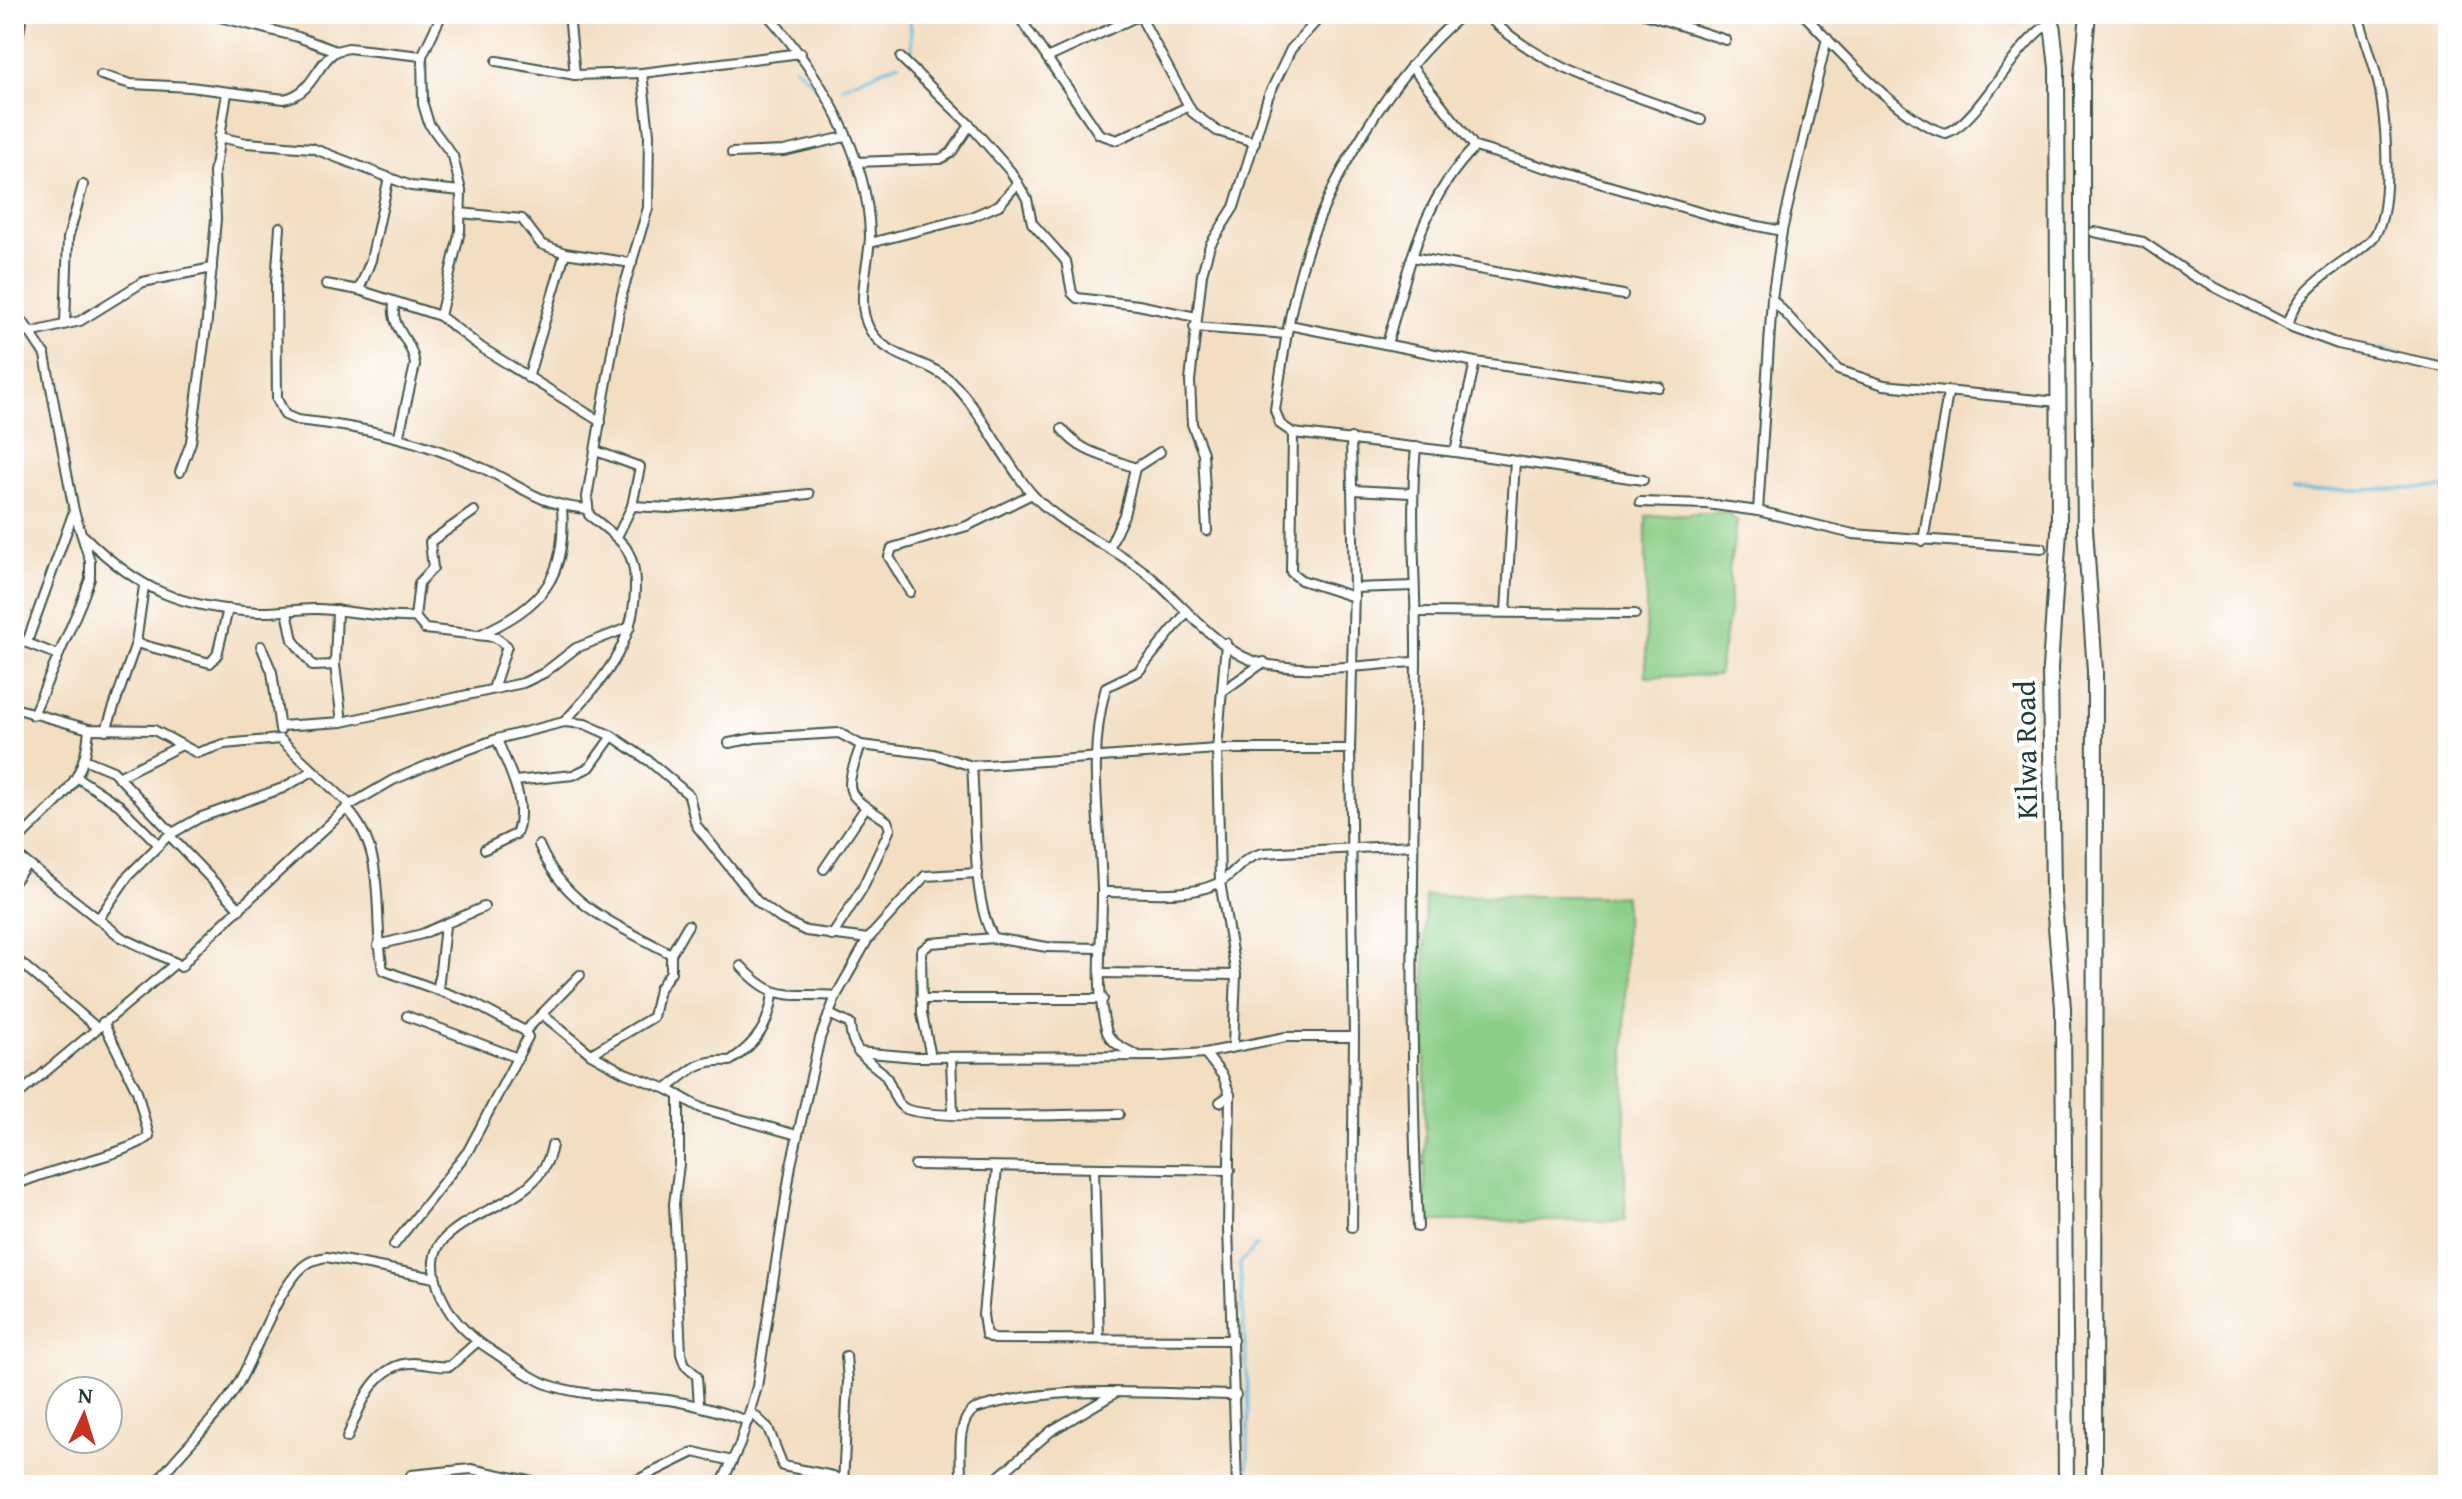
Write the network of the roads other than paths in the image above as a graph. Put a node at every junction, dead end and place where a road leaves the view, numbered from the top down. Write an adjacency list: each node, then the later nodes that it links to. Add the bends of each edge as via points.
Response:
1 (208, 14): 18 (street)
2 (442, 14): 20 (street)
3 (569, 14): 28 (street)
4 (767, 14): 19 (street)
5 (1017, 14): 22 (street)
6 (1140, 14): 22 (street); 30 (street)
7 (1323, 14): 35 (street, via 1291,49 1268,97)
8 (1463, 14): 25 (street)
9 (1485, 14): 31 (street, via 1532,53)
10 (1645, 14): 17 (street)
11 (1803, 14): 16 (street)
12 (2088, 14): 244 (highway, via 2082,77 2082,263 2085,529 2095,671)
13 (2358, 14): 61 (street, via 2381,94 2382,225 2310,285)
14 (19, 15): 24 (street)
15 (2052, 18): 16 (street, via 1972,111 1946,133 1924,126); 71 (highway, Kilwa Road, via 2057,68)
16 (1827, 38): 45 (street)
17 (1726, 40)
18 (336, 51): 20 (street); 29 (street, via 298,96)
19 (801, 53): 26 (street); 34 (street)
20 (422, 56): 42 (street, via 426,114 453,156)
21 (901, 58): 32 (street)
22 (1047, 58): 30 (street, via 1107,138 1128,136)
23 (497, 61): 28 (street)
24 (14, 64)
25 (1411, 66): 36 (street); 63 (street, via 1381,103 1333,194 1302,268)
26 (642, 73): 28 (street); 50 (street, via 649,134 648,208)
27 (101, 75): 29 (street, via 131,84)
28 (575, 75)
29 (227, 93): 33 (street)
30 (1189, 106): 35 (street, via 1217,131)
31 (1701, 120)
32 (970, 125): 38 (street, via 951,153 940,159); 40 (street)
33 (219, 137): 39 (street, via 312,148); 51 (street)
34 (845, 137): 37 (street, via 784,151); 38 (street)
35 (1255, 142): 59 (street, via 1234,207 1210,245)
36 (1475, 147): 45 (street); 49 (street, via 1442,183)
37 (732, 153)
38 (856, 162): 47 (street)
39 (389, 177): 42 (street, via 435,191); 53 (street)
40 (1018, 183): 47 (street, via 999,205 971,217); 59 (street, via 1032,223 1066,261 1077,298)
41 (83, 185): 60 (street, via 68,238)
42 (461, 191): 43 (street)
43 (460, 213): 48 (street, via 522,219 541,244); 58 (street)
44 (280, 227): 75 (street, via 277,399 285,415)
45 (1782, 231): 55 (street)
46 (2094, 232): 61 (street, via 2143,242 2193,276)
47 (870, 243): 88 (street, via 865,266 869,329 899,356 950,380)
48 (565, 253): 50 (street); 68 (street)
49 (1412, 257): 54 (street); 65 (street)
50 (632, 263): 72 (street)
51 (212, 268): 60 (street, via 143,282 92,316); 83 (street, via 191,442)
52 (326, 284): 53 (street)
53 (359, 290): 56 (street)
54 (1623, 295)
55 (1772, 299): 70 (street, via 1838,370 1884,385); 96 (street)
56 (394, 303): 58 (street); 75 (street, via 392,319 414,353 415,365)
57 (14, 308): 64 (street)
58 (440, 316): 68 (street)
59 (1196, 317): 62 (street)
60 (65, 324): 64 (street)
61 (2288, 325): 67 (street, via 2338,344)
62 (1194, 327): 63 (street); 98 (street, via 1191,413 1203,453)
63 (1288, 329): 65 (street); 74 (street, via 1275,410 1280,424)
64 (30, 333): 94 (street, via 45,355)
65 (1387, 344): 66 (street)
66 (1475, 362): 69 (street); 80 (street)
67 (2448, 368)
68 (528, 378): 72 (street)
69 (1659, 387)
70 (1948, 393): 71 (street); 101 (street)
71 (2058, 402): 243 (highway, Kilwa Road, via 2059,531 2050,668 2053,892 2063,1008)
72 (601, 422): 78 (street)
73 (1062, 429): 82 (street, via 1087,452)
74 (1293, 433): 76 (street); 107 (street, via 1291,572 1301,580)
75 (399, 435): 92 (street)
76 (1351, 438): 77 (street); 85 (street)
77 (1416, 447): 80 (street); 86 (street)
78 (596, 451): 91 (street, via 640,467); 93 (street)
79 (1160, 452): 82 (street)
80 (1455, 452): 81 (street)
81 (1515, 461): 84 (street); 113 (street)
82 (1135, 468): 102 (street, via 1124,515)
83 (180, 472)
84 (1643, 480)
85 (1353, 490): 86 (street); 107 (street)
86 (1411, 493): 105 (street)
87 (809, 494): 91 (street, via 669,508)
88 (1032, 494): 102 (street, via 1062,521); 106 (street, via 967,526 892,548 889,557)
89 (14, 496): 97 (street)
90 (1640, 502): 96 (street)
91 (632, 506): 100 (street)
92 (562, 507): 93 (street); 117 (street, via 563,545 546,586 529,609)
93 (587, 509): 100 (street)
94 (74, 511): 99 (street); 119 (street)
95 (474, 511): 115 (street, via 430,542 433,568 419,583)
96 (1758, 511): 101 (street, via 1853,534)
97 (14, 523)
98 (1207, 531)
99 (84, 536): 104 (street); 123 (street, via 90,579)
100 (617, 537): 116 (street, via 634,567)
101 (1923, 541): 103 (street)
102 (1109, 548): 111 (street, via 1146,573)
103 (2042, 548)
104 (144, 586): 108 (street); 120 (street)
105 (1414, 586): 107 (street); 112 (street)
106 (910, 592)
107 (1354, 593): 127 (street)
108 (228, 609): 110 (street); 120 (street, via 217,655 210,663)
109 (337, 610): 110 (street); 115 (street); 126 (street)
110 (287, 612): 126 (street, via 300,654 313,666)
111 (1187, 612): 121 (street); 146 (street, via 1139,671 1106,687)
112 (1415, 612): 113 (street); 125 (street)
113 (1506, 612): 114 (street)
114 (1635, 614)
115 (415, 617): 117 (street, via 425,629)
116 (630, 627): 128 (street, via 576,648 544,673); 133 (street, via 610,670)
117 (478, 635): 128 (street, via 495,637 507,646)
118 (14, 638): 119 (street)
119 (27, 642): 123 (street)
120 (136, 643): 136 (street)
121 (1226, 643): 124 (street, via 1243,656); 129 (street)
122 (261, 646): 134 (street, via 272,672)
123 (58, 655): 131 (street)
124 (1264, 662): 127 (street); 129 (street)
125 (1416, 662): 127 (street); 158 (street)
126 (335, 665): 132 (street)
127 (1352, 665): 144 (street)
128 (493, 689): 132 (street)
129 (1223, 691): 143 (street)
130 (14, 708): 131 (street)
131 (33, 715): 135 (street)
132 (342, 722): 134 (street)
133 (564, 722): 137 (street); 139 (street)
134 (280, 726): 138 (street)
135 (89, 729): 136 (street); 145 (street)
136 (106, 730): 142 (street, via 154,730)
137 (612, 736): 151 (street, via 590,767 573,775); 173 (street, via 689,795 696,825 757,901 806,931)
138 (280, 739): 142 (street, via 224,744 197,753); 148 (street)
139 (497, 739): 151 (street); 152 (street, via 393,780)
140 (729, 743): 141 (street, via 813,732 839,733)
141 (861, 745): 147 (street, via 934,754); 153 (street, via 848,790)
142 (180, 746): 149 (street)
143 (1217, 749): 144 (street); 146 (street); 166 (street)
144 (1350, 749): 159 (street)
145 (84, 759): 149 (street); 150 (street)
146 (1094, 759): 147 (street); 167 (street)
147 (972, 766): 164 (street)
148 (311, 772): 152 (street); 154 (street)
149 (118, 777): 154 (street)
150 (78, 778): 155 (street, via 60,803); 156 (street, via 119,805)
151 (515, 781): 160 (street, via 521,822 516,834)
152 (348, 807): 169 (street); 176 (street, via 375,866)
153 (866, 807): 163 (street); 173 (street, via 890,829)
154 (171, 834): 156 (street); 169 (street)
155 (14, 845)
156 (159, 845): 170 (street, via 128,876)
157 (539, 845): 178 (street, via 548,866 580,904)
158 (1413, 845): 159 (street); 219 (street)
159 (1350, 846): 166 (street, via 1246,857); 195 (street)
160 (485, 849)
161 (14, 853): 162 (street)
162 (27, 864): 165 (street); 170 (street)
163 (824, 869)
164 (978, 873): 174 (street, via 986,927); 175 (street, via 925,876)
165 (14, 881)
166 (1220, 882): 167 (street, via 1183,892); 184 (street)
167 (1102, 892): 177 (street)
168 (484, 907): 172 (street)
169 (240, 909): 180 (street, via 181,967)
170 (99, 918): 180 (street, via 121,937)
171 (688, 925): 178 (street)
172 (445, 926): 176 (street); 185 (street)
173 (832, 936): 175 (street)
174 (994, 938): 177 (street); 188 (street, via 931,943 921,951)
175 (868, 939): 187 (street)
176 (378, 945): 185 (street, via 388,975)
177 (1099, 948): 182 (street)
178 (671, 954): 199 (street, via 671,972 659,989 653,1017)
179 (14, 957): 193 (street)
180 (176, 963): 193 (street)
181 (741, 966): 186 (street)
182 (1100, 973): 184 (street); 189 (street)
183 (580, 975): 191 (street)
184 (1236, 975): 196 (street)
185 (438, 989): 194 (street)
186 (773, 994): 187 (street); 204 (street, via 764,1032 742,1053 730,1061 706,1061)
187 (836, 996): 190 (street)
188 (921, 999): 189 (street); 201 (street)
189 (1103, 999): 200 (street, via 1106,1032)
190 (829, 1014): 197 (street, via 850,1024); 211 (street)
191 (543, 1015): 194 (street); 199 (street)
192 (407, 1016): 203 (street)
193 (100, 1025): 207 (street); 217 (street, via 137,1091 149,1136 138,1145)
194 (525, 1031): 203 (street, via 528,1037)
195 (1354, 1037): 196 (street, via 1286,1037); 218 (street)
196 (1233, 1045): 198 (street)
197 (858, 1052): 201 (street); 209 (street, via 884,1074 905,1109)
198 (1205, 1053): 200 (street); 206 (street)
199 (591, 1054): 204 (street)
200 (1137, 1055): 202 (street)
201 (931, 1057): 202 (street)
202 (951, 1057): 209 (street)
203 (518, 1058): 220 (street, via 468,1151)
204 (667, 1089): 205 (street)
205 (679, 1095): 211 (street, via 701,1108); 228 (street, via 674,1204 681,1354 697,1376)
206 (1230, 1095): 208 (street); 216 (street)
207 (14, 1098)
208 (1220, 1102)
209 (953, 1114): 210 (street)
210 (1119, 1114)
211 (797, 1135): 229 (street)
212 (552, 1145): 221 (street, via 548,1166 512,1200 465,1222 437,1246)
213 (915, 1165): 214 (street)
214 (997, 1168): 215 (street); 222 (street, via 983,1315 986,1335)
215 (1094, 1168): 216 (street); 222 (street)
216 (1230, 1170): 223 (street)
217 (14, 1186)
218 (1352, 1227)
219 (1418, 1227)
220 (394, 1245)
221 (435, 1278): 224 (street, via 449,1312); 235 (street, via 327,1257 303,1266 282,1295 237,1386)
222 (1099, 1338): 223 (street)
223 (1233, 1340): 227 (street)
224 (477, 1342): 228 (street, via 545,1383); 230 (street, via 450,1366 400,1364 384,1374 367,1393)
225 (846, 1356): 234 (street)
226 (1113, 1395): 227 (street); 240 (street, via 1033,1398 975,1409 963,1426); 241 (street, via 1051,1431)
227 (1236, 1395): 242 (street)
228 (699, 1406): 229 (street)
229 (750, 1416): 231 (street); 234 (street, via 768,1428 783,1466 833,1476)
230 (347, 1438)
231 (732, 1461): 238 (street, via 694,1452); 239 (street)
232 (498, 1473): 233 (street, via 456,1468); 236 (street); 237 (street)
233 (411, 1475)
234 (843, 1484)
235 (155, 1485)
236 (493, 1485)
237 (549, 1485)
238 (627, 1485)
239 (721, 1485)
240 (961, 1485)
241 (989, 1485)
242 (1237, 1485)
243 (2066, 1485)
244 (2094, 1485)

